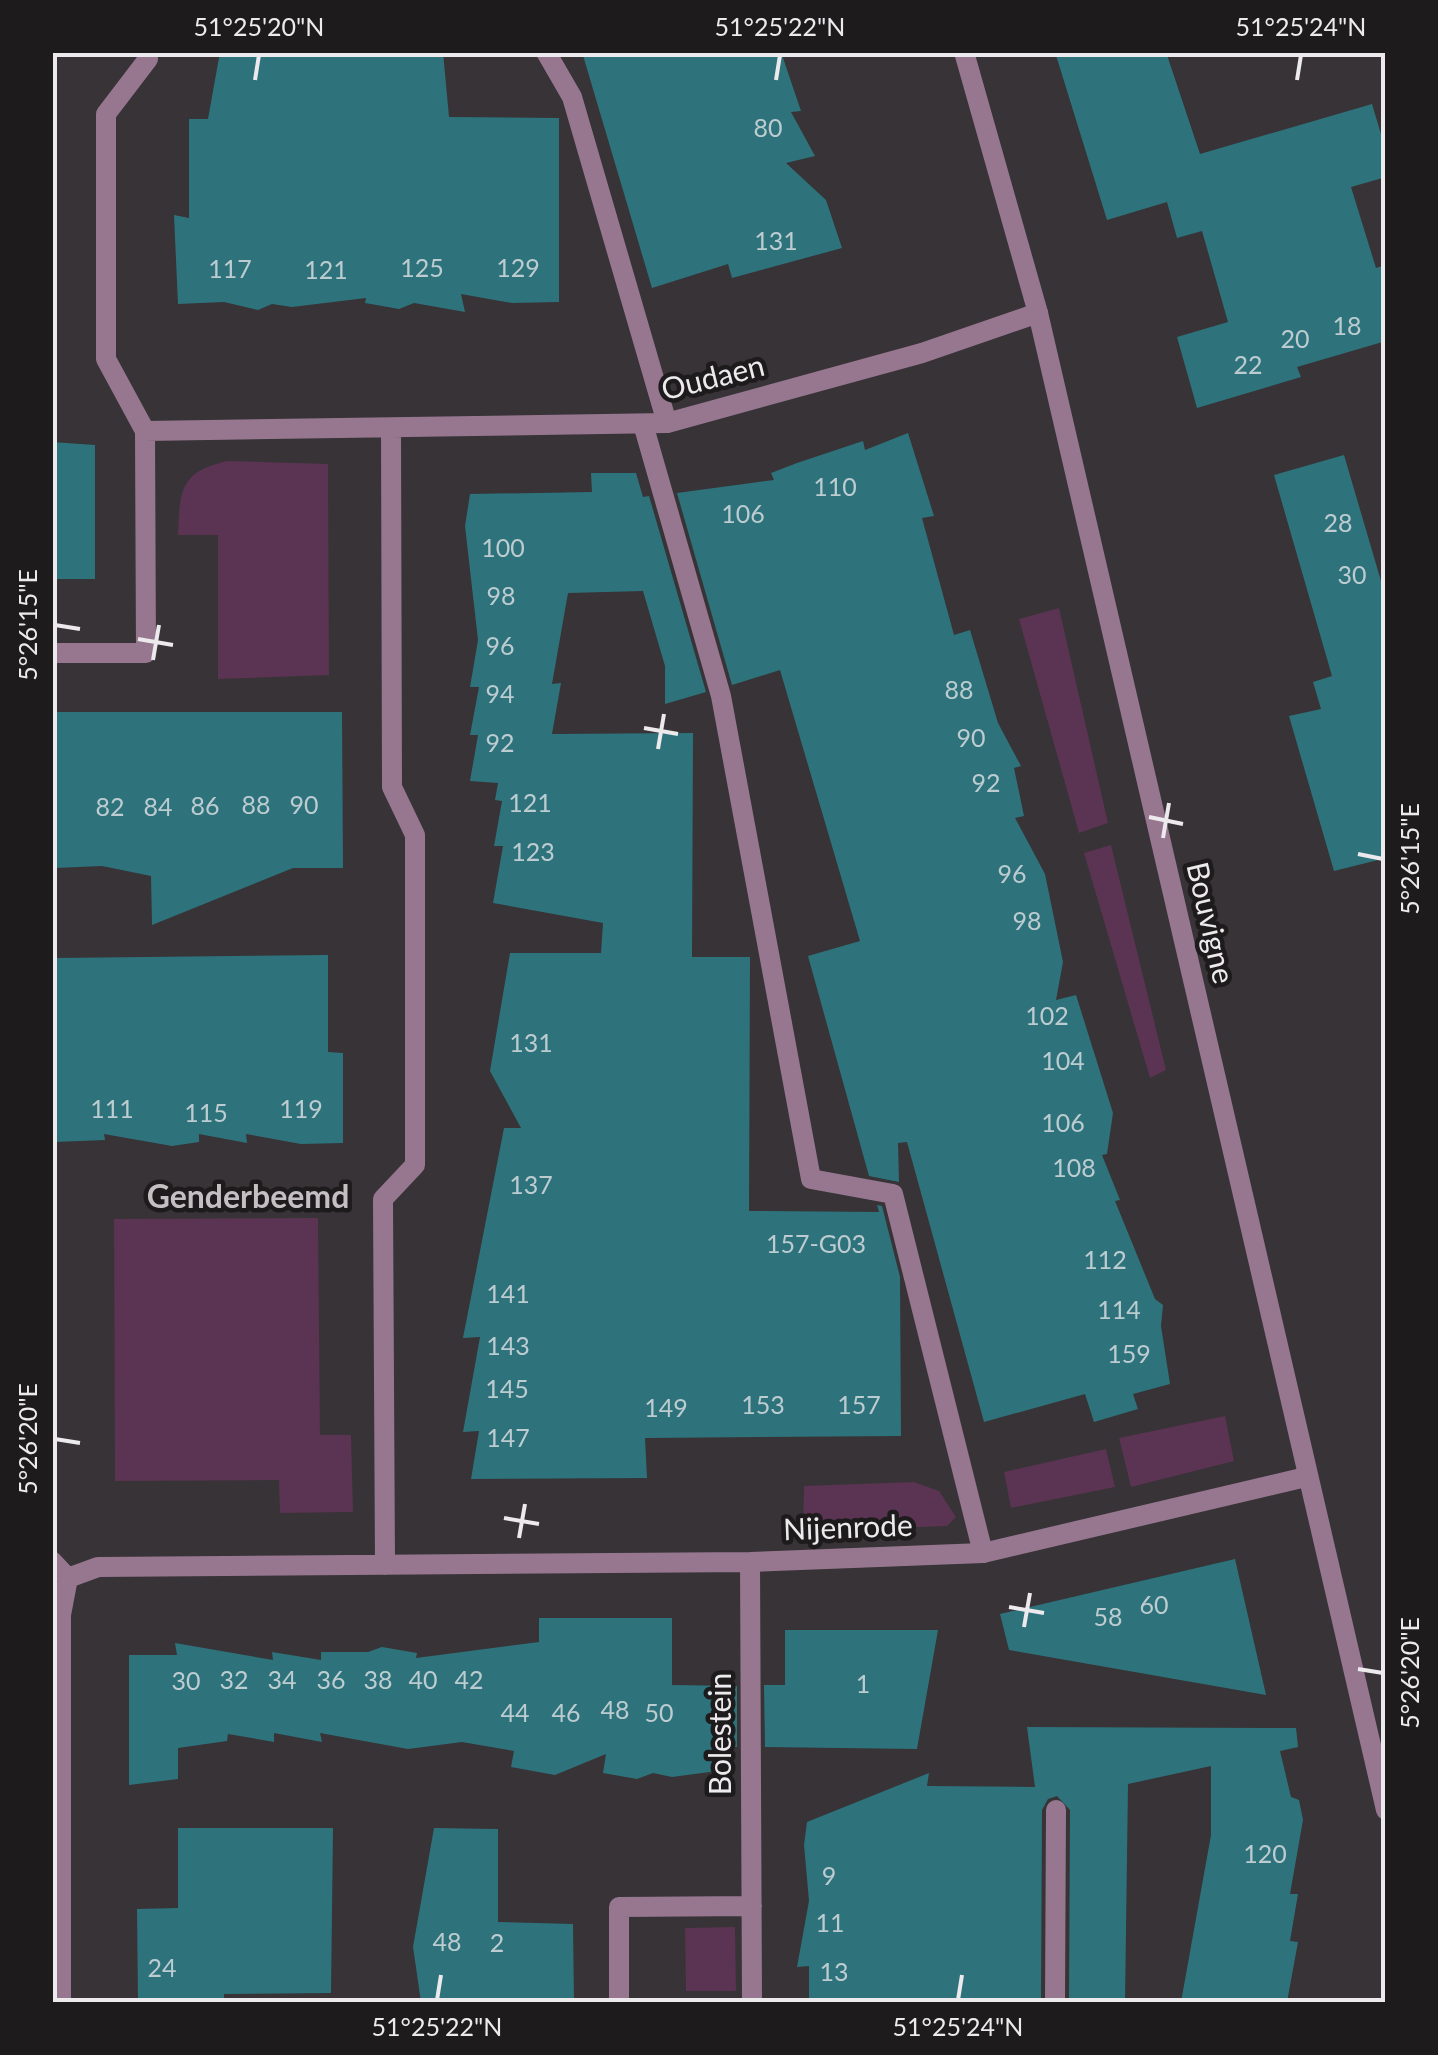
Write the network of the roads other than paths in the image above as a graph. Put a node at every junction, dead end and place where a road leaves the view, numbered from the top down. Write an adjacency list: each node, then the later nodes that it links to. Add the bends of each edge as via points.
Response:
1 (148, 52): 8 (street, via 106,114 106,359)
2 (546, 52): 5 (street, via 572,97)
3 (964, 52): 4 (street, Bouvigne)
4 (1038, 313): 5 (street, Oudaen, via 922,353); 10 (street, Bouvigne)
5 (666, 423): 6 (street, Oudaen)
6 (643, 424): 7 (street, Oudaen); 11 (street, via 720,696 811,1179 894,1194)
7 (391, 428): 8 (street, Oudaen); 14 (street, via 392,787 415,834 415,1164 384,1200)
8 (145, 431): 9 (street, via 146,653)
9 (52, 653)
10 (1306, 1477): 11 (street, Nijenrode); 17 (street, Bouvigne)
11 (983, 1553): 13 (street, Nijenrode)
12 (52, 1560): 15 (street)
13 (750, 1562): 14 (street, Nijenrode); 18 (street, Bolestein)
14 (384, 1566): 15 (street, Nijenrode, via 98,1566)
15 (68, 1578): 19 (street, via 61,1615)
16 (1056, 1810): 22 (street)
17 (1386, 1810)
18 (752, 1906): 20 (street, via 618,1908); 21 (street, Bolestein)
19 (62, 2002)
20 (620, 2002)
21 (752, 2002)
22 (1056, 2002)

